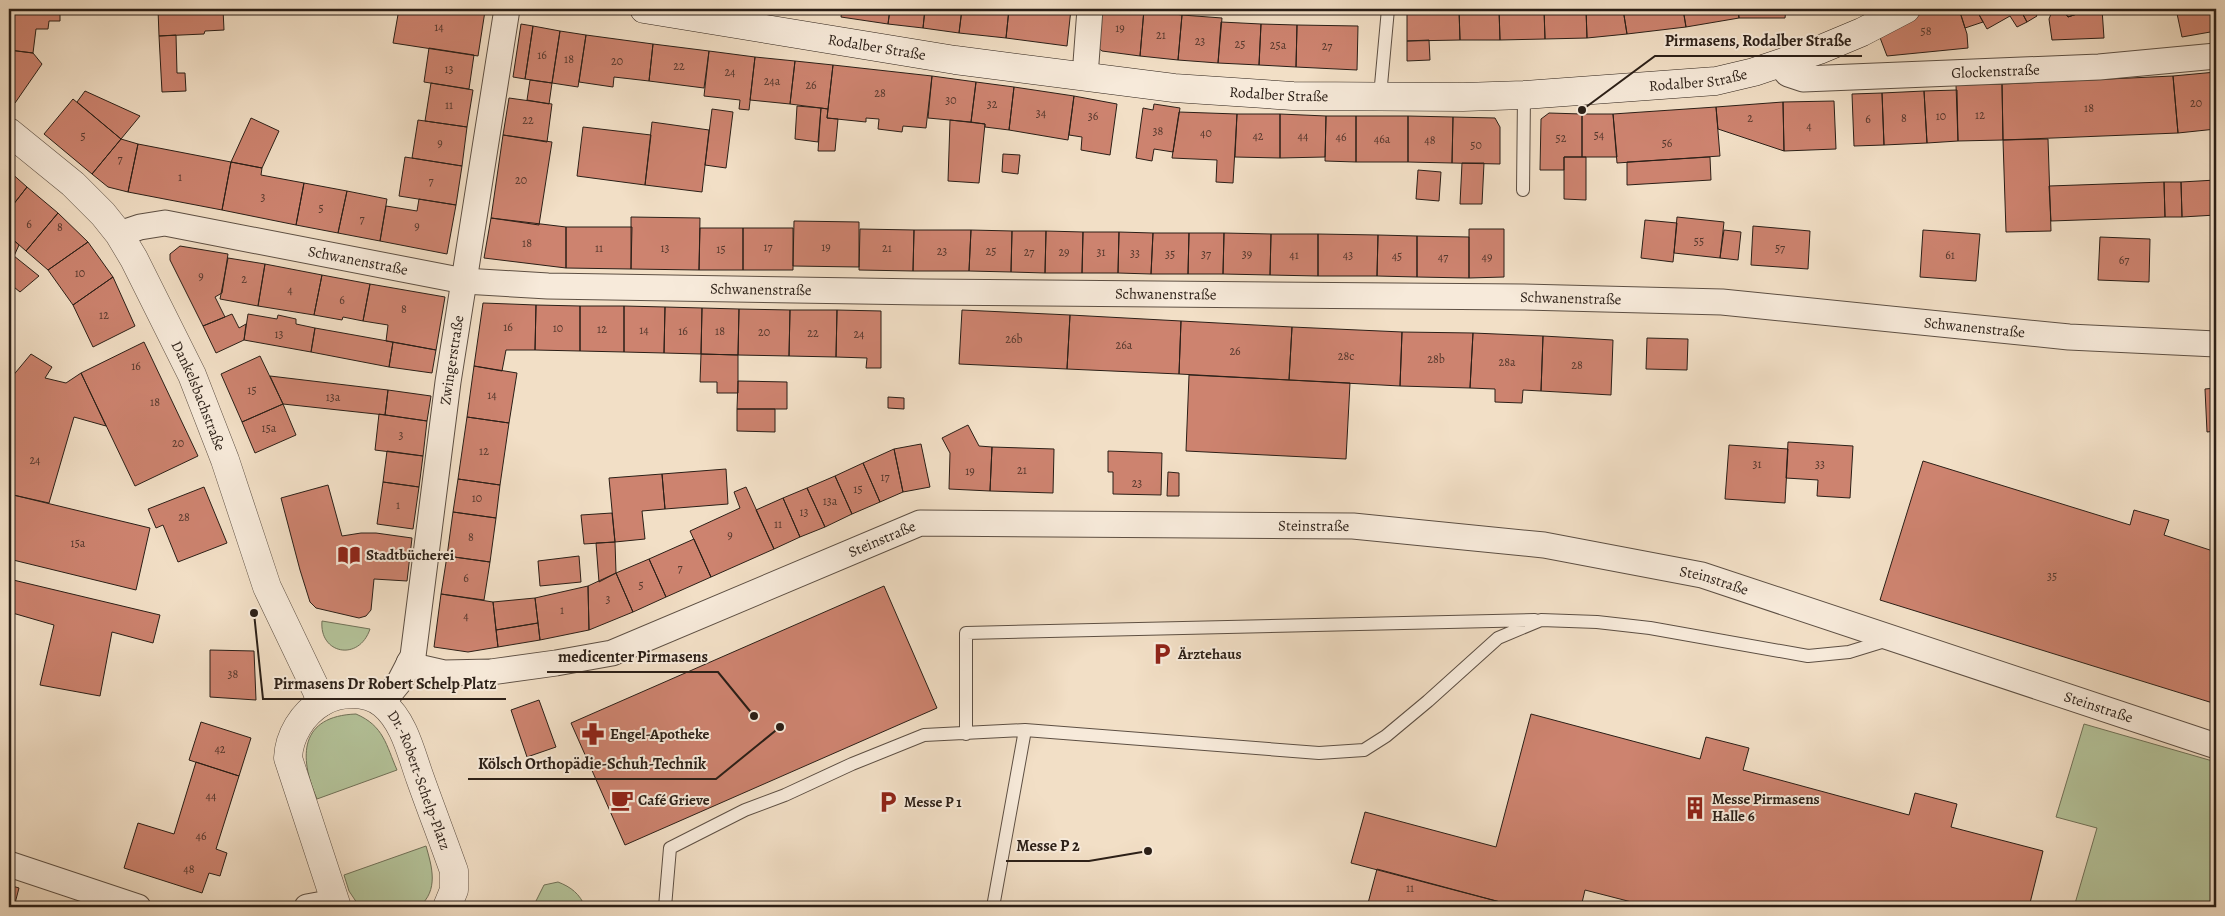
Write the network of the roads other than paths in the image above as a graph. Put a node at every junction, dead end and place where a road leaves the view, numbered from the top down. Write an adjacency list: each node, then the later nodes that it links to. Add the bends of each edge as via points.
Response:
1 (507, 9): 14 (street, Zwingerstraße)
2 (644, 9): 8 (main road, Rodalber Straße, via 945,59)
3 (1090, 9): 8 (street)
4 (1388, 9): 10 (lane)
5 (1906, 9): 7 (main road, Rodalber Straße, via 1862,32)
6 (2216, 56): 7 (street, Glockenstraße, via 2099,67 1804,78 1788,74)
7 (1779, 64): 9 (main road, Rodalber Straße, via 1716,81)
8 (1085, 76): 10 (main road, Rodalber Straße, via 1229,93)
9 (1524, 95): 10 (main road, Rodalber Straße); 12 (lane)
10 (1380, 96)
11 (9, 132): 13 (main road, Dankelsbachstraße, via 73,184)
12 (1523, 190)
13 (119, 234): 14 (street, Schwanenstraße, via 165,223); 19 (main road, Dankelsbachstraße, via 192,375 225,460 267,587)
14 (464, 281): 15 (street, Schwanenstraße, via 548,286 1524,296 1722,302 2069,337); 18 (street, Zwingerstraße, via 413,656)
15 (2216, 344)
16 (1541, 620): 17 (lane, via 1650,628 1808,656 1848,652); 21 (lane, via 1498,638 1428,701 1364,750 1319,753); 22 (lane, via 966,633)
17 (1891, 639): 18 (street, Steinstraße, via 1702,575 1544,545 1353,526 920,523 612,653 491,672 444,672); 23 (street, Steinstraße)
18 (409, 663): 20 (street, Zwingerstraße, via 400,681)
19 (322, 702): 20 (main road, Dr.-Robert-Schelp-Platz, via 337,695 354,694); 25 (main road, Dr.-Robert-Schelp-Platz, via 300,723 289,745 288,758)
20 (382, 703): 27 (main road, Dr.-Robert-Schelp-Platz, via 400,726 454,871 454,890)
21 (1025, 730): 22 (lane); 29 (lane)
22 (966, 734): 28 (lane, via 924,735 745,810 670,848)
23 (2216, 746)
24 (9, 864): 26 (street)
25 (326, 906)
26 (138, 907)
27 (447, 907)
28 (665, 907)
29 (993, 907)

